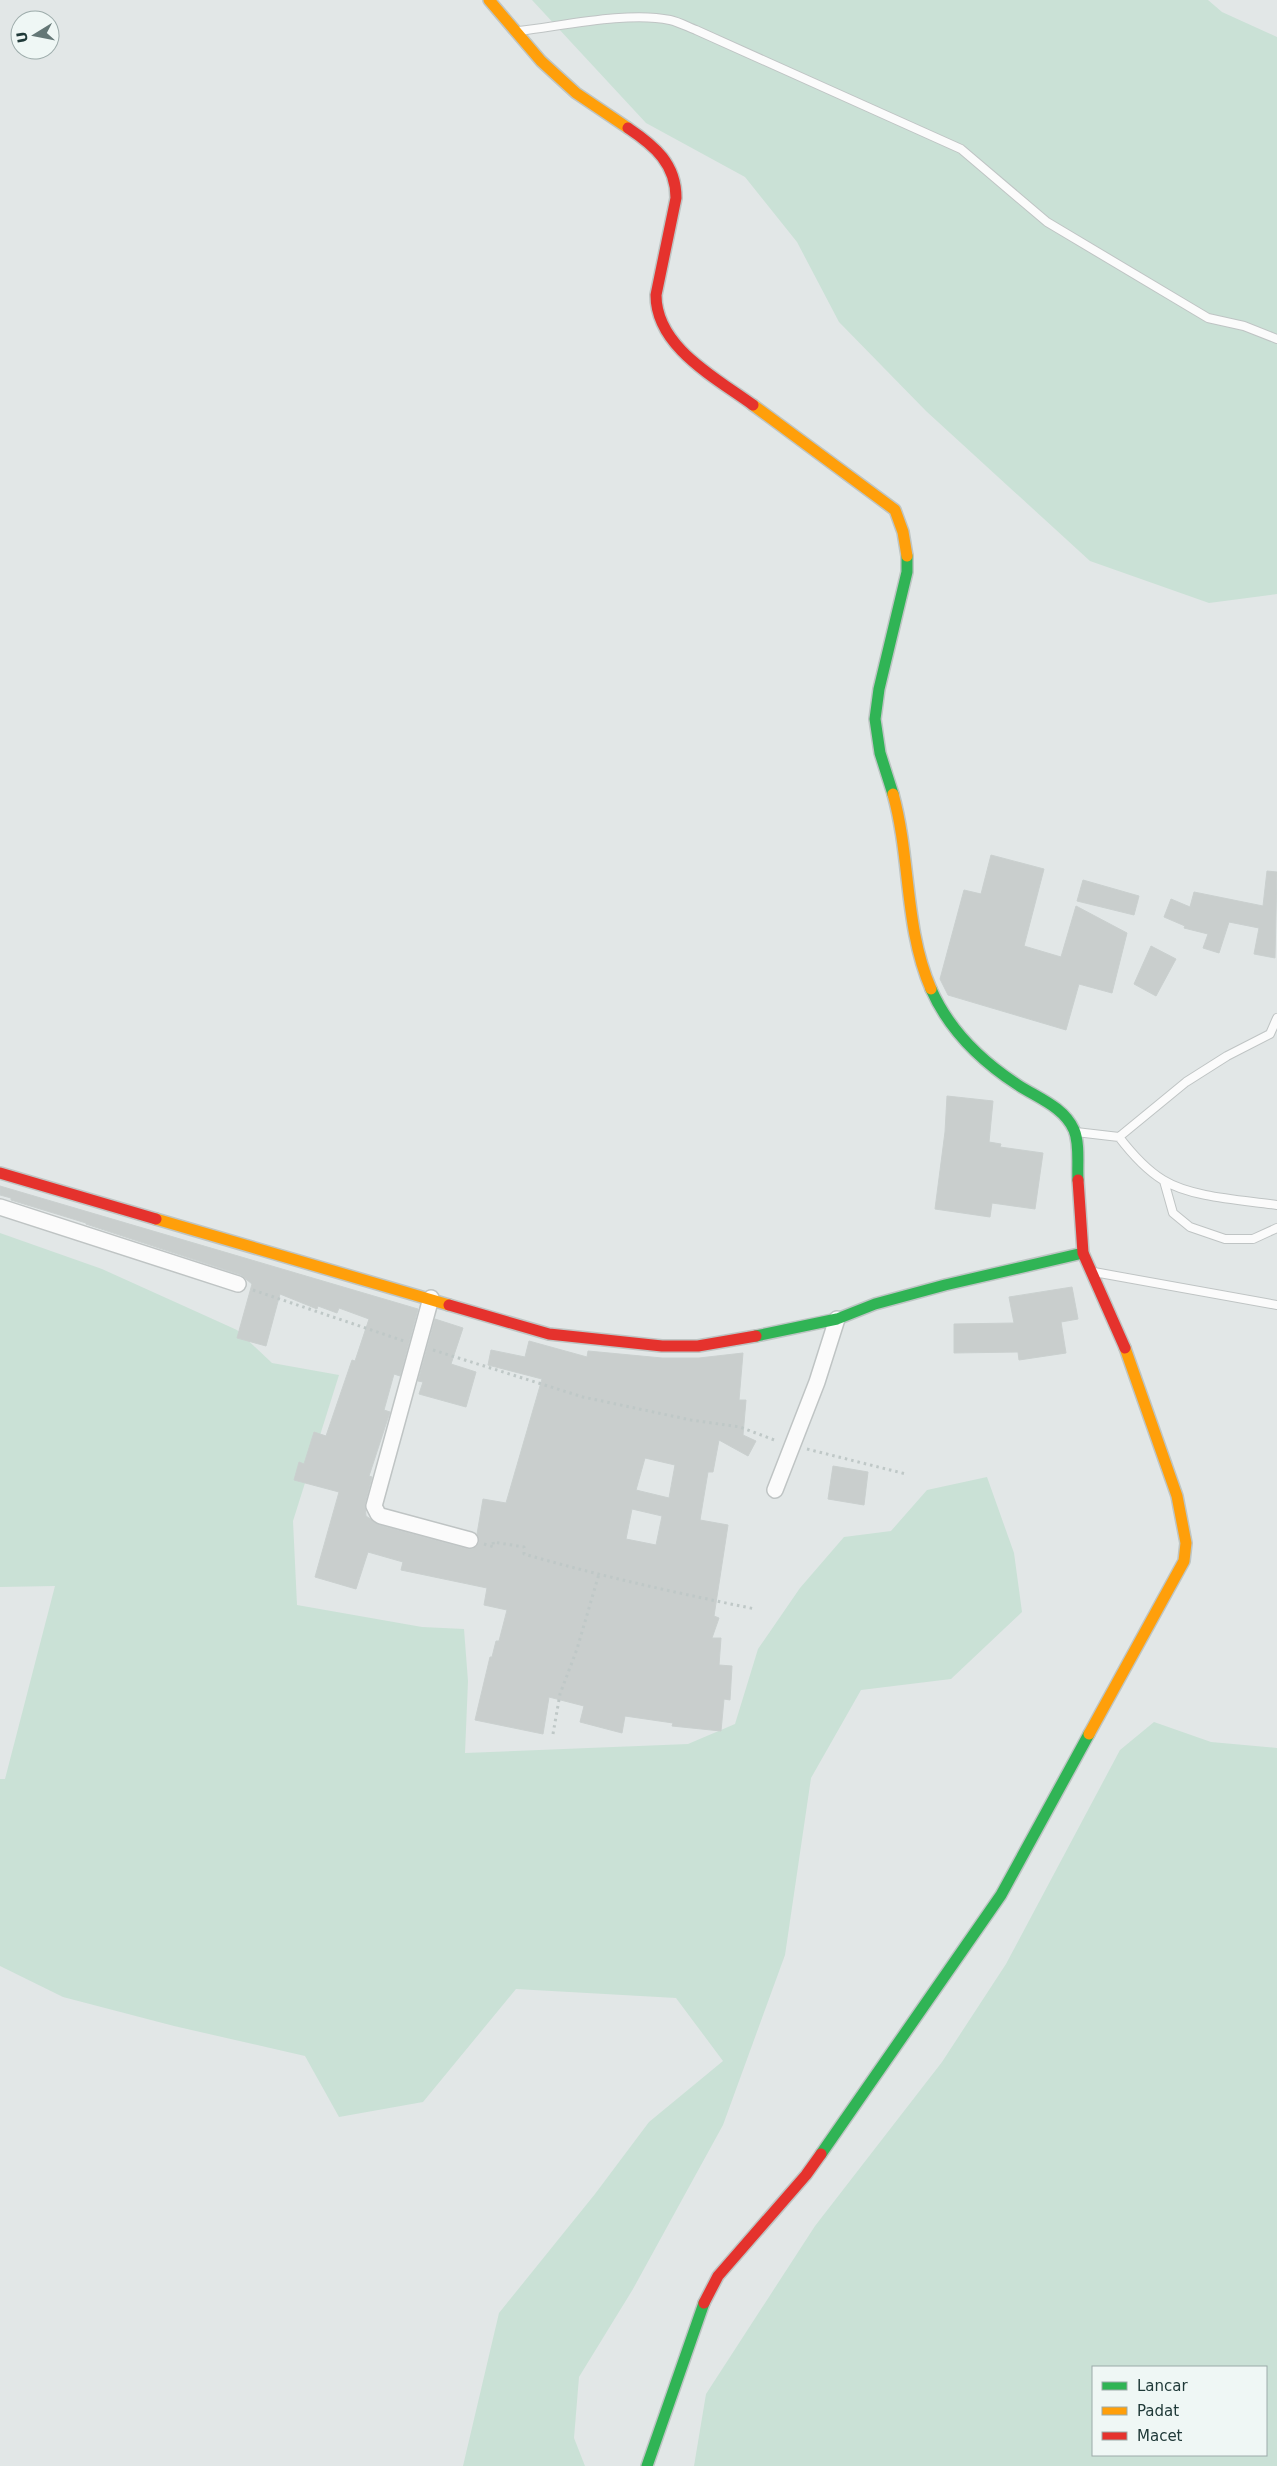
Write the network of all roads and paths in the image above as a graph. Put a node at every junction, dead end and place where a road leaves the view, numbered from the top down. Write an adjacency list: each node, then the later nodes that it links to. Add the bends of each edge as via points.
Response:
1 (489, 0): 2 (street)
2 (516, 32): 3 (lane, via 651,18 671,20 696,30 961,149 1047,222 1208,318 1244,326); 6 (street, via 576,94 650,143 673,173 676,198 656,308 660,322 674,343 690,360 895,510 908,557 907,572 875,720 877,744 896,805 912,916 929,985 946,1019 969,1047 1017,1084 1062,1110)
3 (1277, 339)
4 (1277, 1018): 5 (lane)
5 (1273, 1033): 7 (lane, via 1227,1056 1186,1082)
6 (1075, 1132): 7 (lane); 13 (street)
7 (1119, 1137): 9 (lane, via 1136,1159)
8 (0, 1173): 16 (street, via 218,1235 352,1278)
9 (1164, 1181): 10 (lane, via 1196,1192); 12 (lane, via 1173,1213 1190,1227 1225,1239 1253,1239)
10 (1277, 1205)
11 (0, 1207): 15 (street)
12 (1277, 1228)
13 (1083, 1253): 14 (street); 18 (street, via 945,1284 875,1304)
14 (1092, 1272): 17 (lane); 27 (street, via 1123,1342 1177,1496 1186,1543 1184,1561 1001,1895 806,2175 718,2276 700,2312)
15 (238, 1284): 19 (path)
16 (431, 1298): 18 (street, via 549,1334 662,1346 724,1343); 19 (street)
17 (1277, 1305)
18 (837, 1319): 20 (street)
19 (418, 1345): 20 (path, via 583,1397 740,1427); 23 (street, via 374,1500 375,1510 381,1516)
20 (792, 1446): 21 (path); 22 (street)
21 (906, 1474)
22 (775, 1490)
23 (470, 1540): 24 (path, via 494,1547 493,1542 524,1547 524,1554)
24 (599, 1574): 25 (path); 26 (path, via 580,1641 560,1694)
25 (754, 1609)
26 (553, 1734)
27 (647, 2466)

